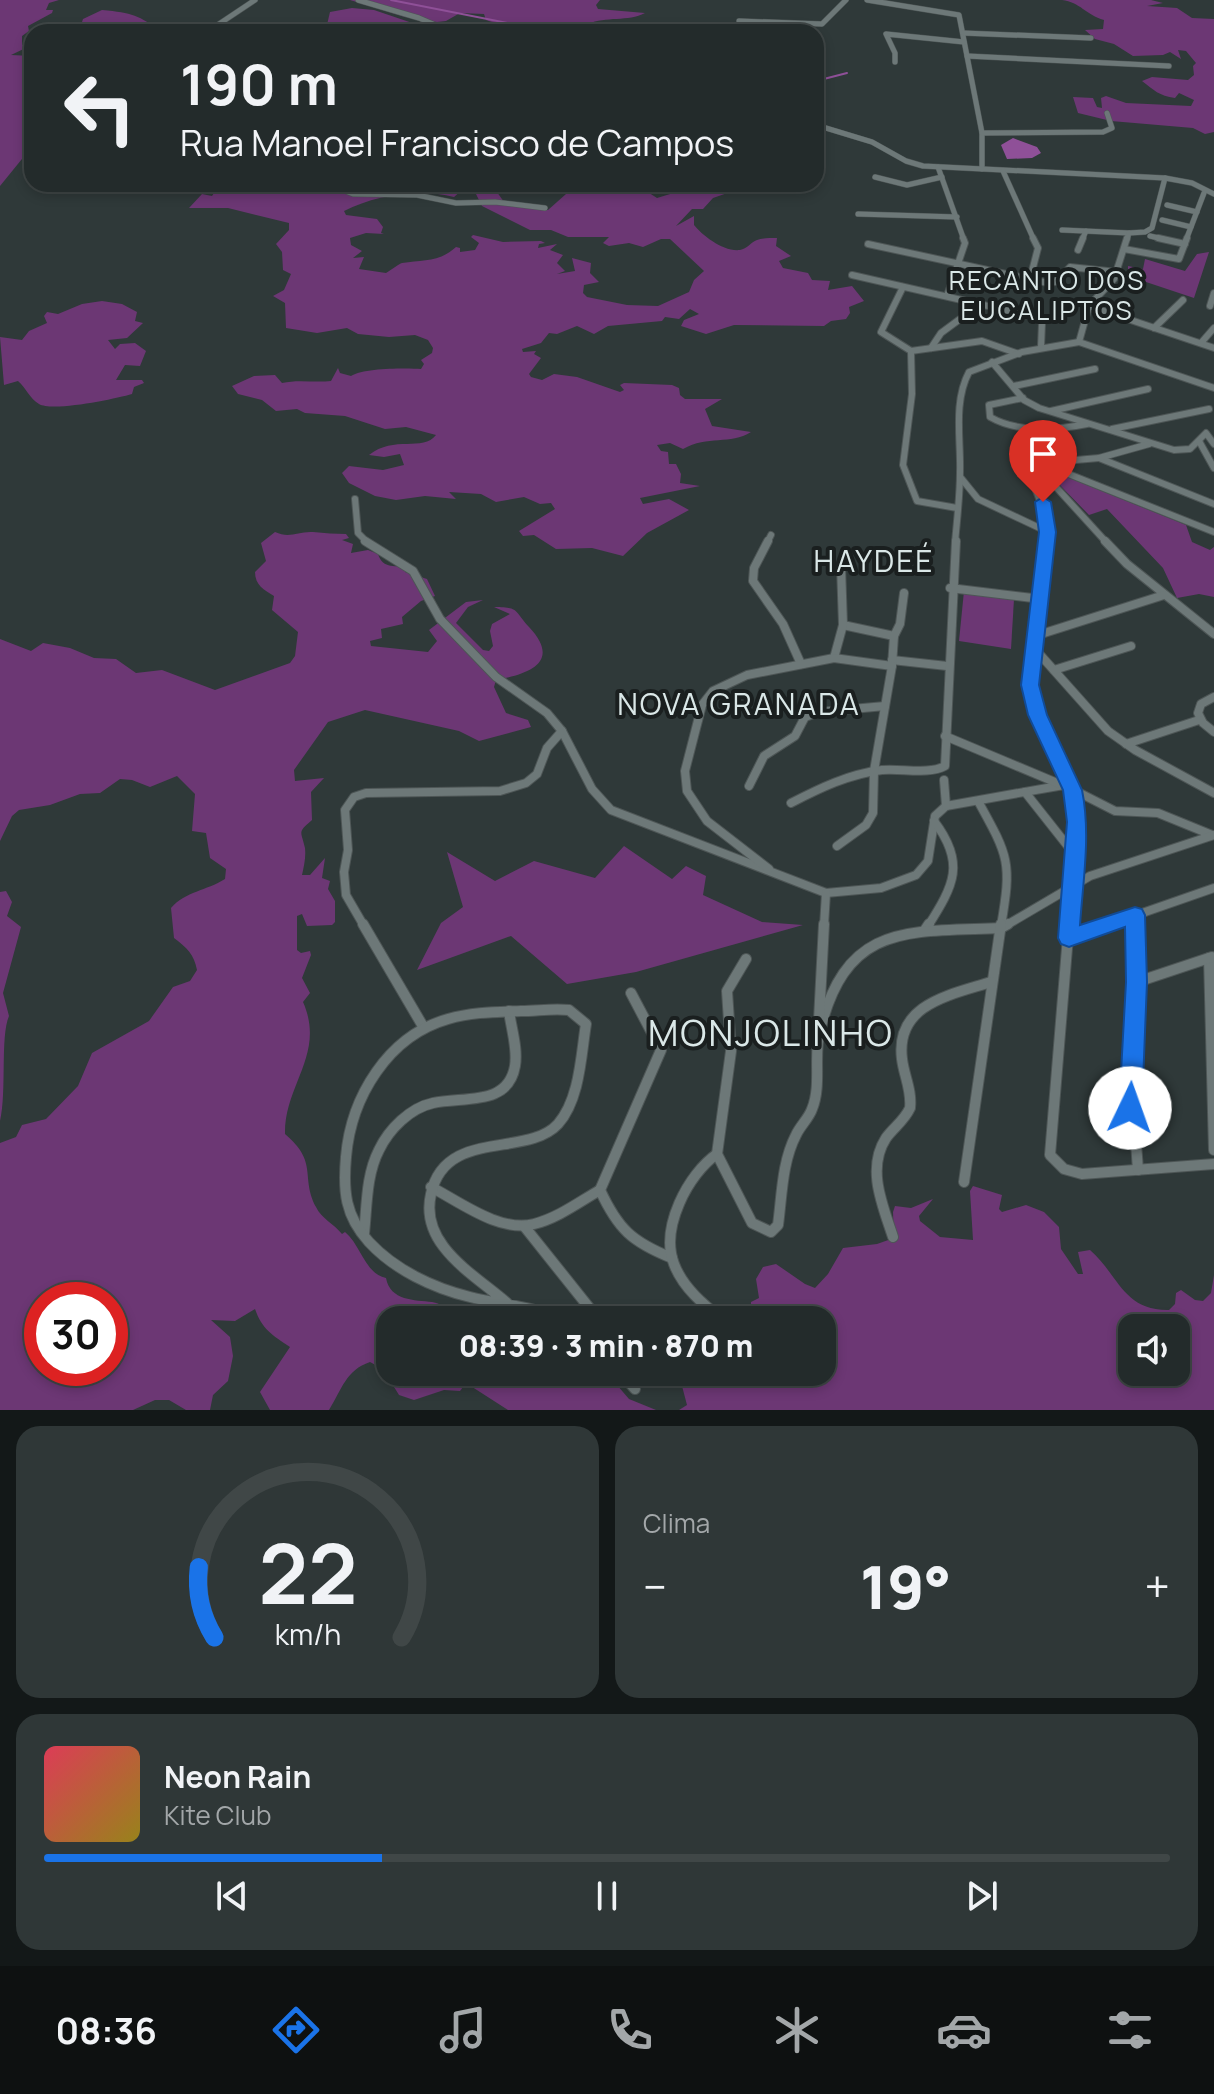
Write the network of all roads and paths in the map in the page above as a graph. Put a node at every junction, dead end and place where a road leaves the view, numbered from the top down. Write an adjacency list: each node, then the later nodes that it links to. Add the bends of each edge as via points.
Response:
1 (255, 0): 8 (street)
2 (358, 0): 9 (street)
3 (846, 0): 7 (street, via 822,24)
4 (867, 0): 6 (street)
5 (927, 0): 6 (street)
6 (937, 11): 10 (street, via 959,15)
7 (739, 21)
8 (219, 24)
9 (433, 24)
10 (963, 33): 11 (street); 12 (street)
11 (1091, 38)
12 (964, 42): 13 (street); 14 (street, via 886,34)
13 (967, 56): 15 (street); 18 (street)
14 (895, 62)
15 (1169, 66)
16 (1107, 113): 18 (street, via 1112,128 1108,132)
17 (824, 127): 19 (street, via 872,142 911,163)
18 (982, 133): 20 (street)
19 (938, 167): 20 (street); 23 (street)
20 (982, 169): 21 (street)
21 (1003, 171): 24 (street); 46 (street, via 1038,248)
22 (875, 177): 23 (street, via 907,185)
23 (942, 177): 32 (street)
24 (1165, 178): 27 (street); 37 (street, via 1152,228)
25 (348, 192): 29 (street)
26 (1204, 193): 30 (street)
27 (1214, 194)
28 (1167, 205): 30 (street)
29 (545, 208)
30 (1197, 212): 34 (street)
31 (858, 214): 32 (street)
32 (957, 217): 43 (street, via 965,243)
33 (1162, 220): 34 (street)
34 (1191, 227): 40 (street)
35 (1062, 230): 36 (street)
36 (1086, 231): 37 (street); 42 (street)
37 (1129, 233): 41 (street)
38 (1150, 236): 40 (street)
39 (868, 244): 43 (street)
40 (1185, 244): 41 (street, via 1177,259)
41 (1124, 249): 44 (street)
42 (1078, 250)
43 (958, 264): 46 (street); 48 (street)
44 (1117, 272): 46 (street, via 1075,267 1055,282); 50 (street)
45 (852, 275): 47 (street)
46 (1030, 279)
47 (903, 287): 48 (street); 59 (street, via 881,332)
48 (947, 296): 56 (street, via 1040,319)
49 (1183, 300): 52 (street)
50 (1089, 306): 52 (street); 54 (street)
51 (960, 319): 57 (street)
52 (1154, 328): 55 (street)
53 (1214, 328): 55 (street)
54 (1079, 342): 56 (street); 64 (street)
55 (1201, 343): 58 (street)
56 (1041, 347): 60 (street)
57 (931, 348): 59 (street); 60 (street, via 982,341)
58 (1214, 348)
59 (911, 351): 81 (street, via 903,469 917,501)
60 (1019, 354): 61 (street)
61 (992, 362): 63 (street); 78 (street, via 966,377 959,414)
62 (1095, 369): 63 (street)
63 (1014, 386): 66 (street)
64 (1214, 388)
65 (1148, 389): 68 (street)
66 (1023, 398): 68 (street); 69 (street, via 989,405 990,417 1001,424 1059,429)
67 (1209, 409): 70 (street)
68 (1049, 411): 69 (street)
69 (1089, 424): 70 (street)
70 (1110, 430): 73 (street)
71 (1210, 433): 72 (street); 74 (street)
72 (1199, 441): 73 (street, via 1182,451); 77 (street)
73 (1151, 444): 75 (street)
74 (1214, 444)
75 (1099, 458): 76 (street); 80 (street)
76 (1039, 464): 82 (street, via 1031,478 1047,511); 83 (street); 88 (street, via 1127,564)
77 (1214, 468)
78 (960, 477): 81 (street); 82 (street, via 978,499)
79 (355, 499): 104 (street, via 361,538 413,571 440,619 496,677 547,713)
80 (1214, 503)
81 (957, 508): 86 (street)
82 (1048, 532): 89 (street)
83 (1214, 532)
84 (771, 535): 98 (street, via 753,581 783,624)
85 (841, 566): 90 (street)
86 (950, 588): 89 (street); 99 (street)
87 (904, 593): 93 (street)
88 (1164, 595): 91 (street); 92 (street)
89 (1041, 599): 92 (street)
90 (843, 625): 93 (street); 96 (street)
91 (1214, 634)
92 (1038, 635): 95 (street)
93 (894, 636): 97 (street)
94 (1131, 646): 100 (street)
95 (1035, 649): 100 (street); 111 (street, via 1031,693)
96 (834, 658): 97 (street); 98 (street)
97 (892, 663): 99 (street); 102 (street)
98 (801, 664): 121 (street, via 747,675 707,697 685,771 687,791 698,811)
99 (947, 666): 106 (street)
100 (1054, 670): 107 (street, via 1099,723)
101 (1214, 697): 103 (street, via 1198,706)
102 (885, 706): 108 (street); 110 (street, via 805,717 790,740 764,756)
103 (1199, 720): 105 (street); 107 (street)
104 (562, 731): 121 (street, via 592,789 611,810); 135 (street, via 547,748 537,774 509,789 366,793 348,803 346,895)
105 (1214, 732)
106 (945, 736): 108 (street, via 943,769); 111 (street)
107 (1126, 744): 113 (street)
108 (874, 771): 115 (street, via 838,780); 119 (street, via 870,819)
109 (944, 780): 116 (street)
110 (749, 786)
111 (1068, 787): 112 (street); 118 (street, via 1115,811 1158,813); 120 (street, via 1077,822)
112 (1025, 792): 114 (street); 120 (street)
113 (1214, 793)
114 (978, 801): 116 (street); 126 (street, via 1009,864)
115 (791, 803)
116 (946, 806): 117 (street)
117 (934, 821): 124 (street, via 928,861 916,875 881,888); 127 (street, via 952,845 955,872)
118 (1214, 835): 122 (street)
119 (837, 846)
120 (1075, 854): 122 (street)
121 (779, 876): 124 (street)
122 (1074, 883): 126 (street); 128 (street)
123 (1214, 888): 125 (street)
124 (826, 893): 136 (street)
125 (1135, 915): 128 (street); 132 (street)
126 (1001, 928): 127 (street); 131 (street)
127 (925, 930): 136 (street, via 888,937 849,962)
128 (1069, 938): 140 (street, via 1048,1146 1055,1163 1082,1174)
129 (1212, 957): 132 (street); 137 (street)
130 (746, 959): 138 (street, via 727,991 731,1051)
131 (991, 982): 141 (street); 146 (street, via 917,1009 903,1026 900,1049 909,1110 876,1160 878,1190)
132 (1137, 982): 140 (street, via 1130,1117)
133 (631, 993): 143 (street, via 661,1050)
134 (509, 1011): 135 (street, via 489,1010); 142 (street, via 568,1009 581,1015 586,1024 572,1098 546,1134 467,1153 445,1165); 145 (street, via 515,1065 510,1079 496,1095 431,1103 402,1119 374,1160)
135 (424, 1028): 145 (street, via 370,1080 352,1115 344,1190 348,1211)
136 (819, 1031): 138 (street, via 813,1108 795,1136 785,1166 778,1225 771,1232 752,1223)
137 (1214, 1150)
138 (717, 1154): 147 (street, via 705,1160 686,1193 676,1218)
139 (1214, 1164): 140 (street)
140 (1138, 1170)
141 (964, 1182)
142 (431, 1187): 144 (street, via 504,1222); 148 (street, via 429,1218 438,1241)
143 (600, 1190): 144 (street); 147 (street, via 620,1229 641,1247)
144 (524, 1226): 150 (street)
145 (364, 1235): 148 (street, via 417,1276 470,1297)
146 (893, 1237)
147 (672, 1258): 151 (street, via 686,1285)
148 (507, 1303): 149 (street)
149 (517, 1306)
150 (588, 1306)
151 (708, 1306)
152 (632, 1386): 153 (street)
153 (635, 1389)

